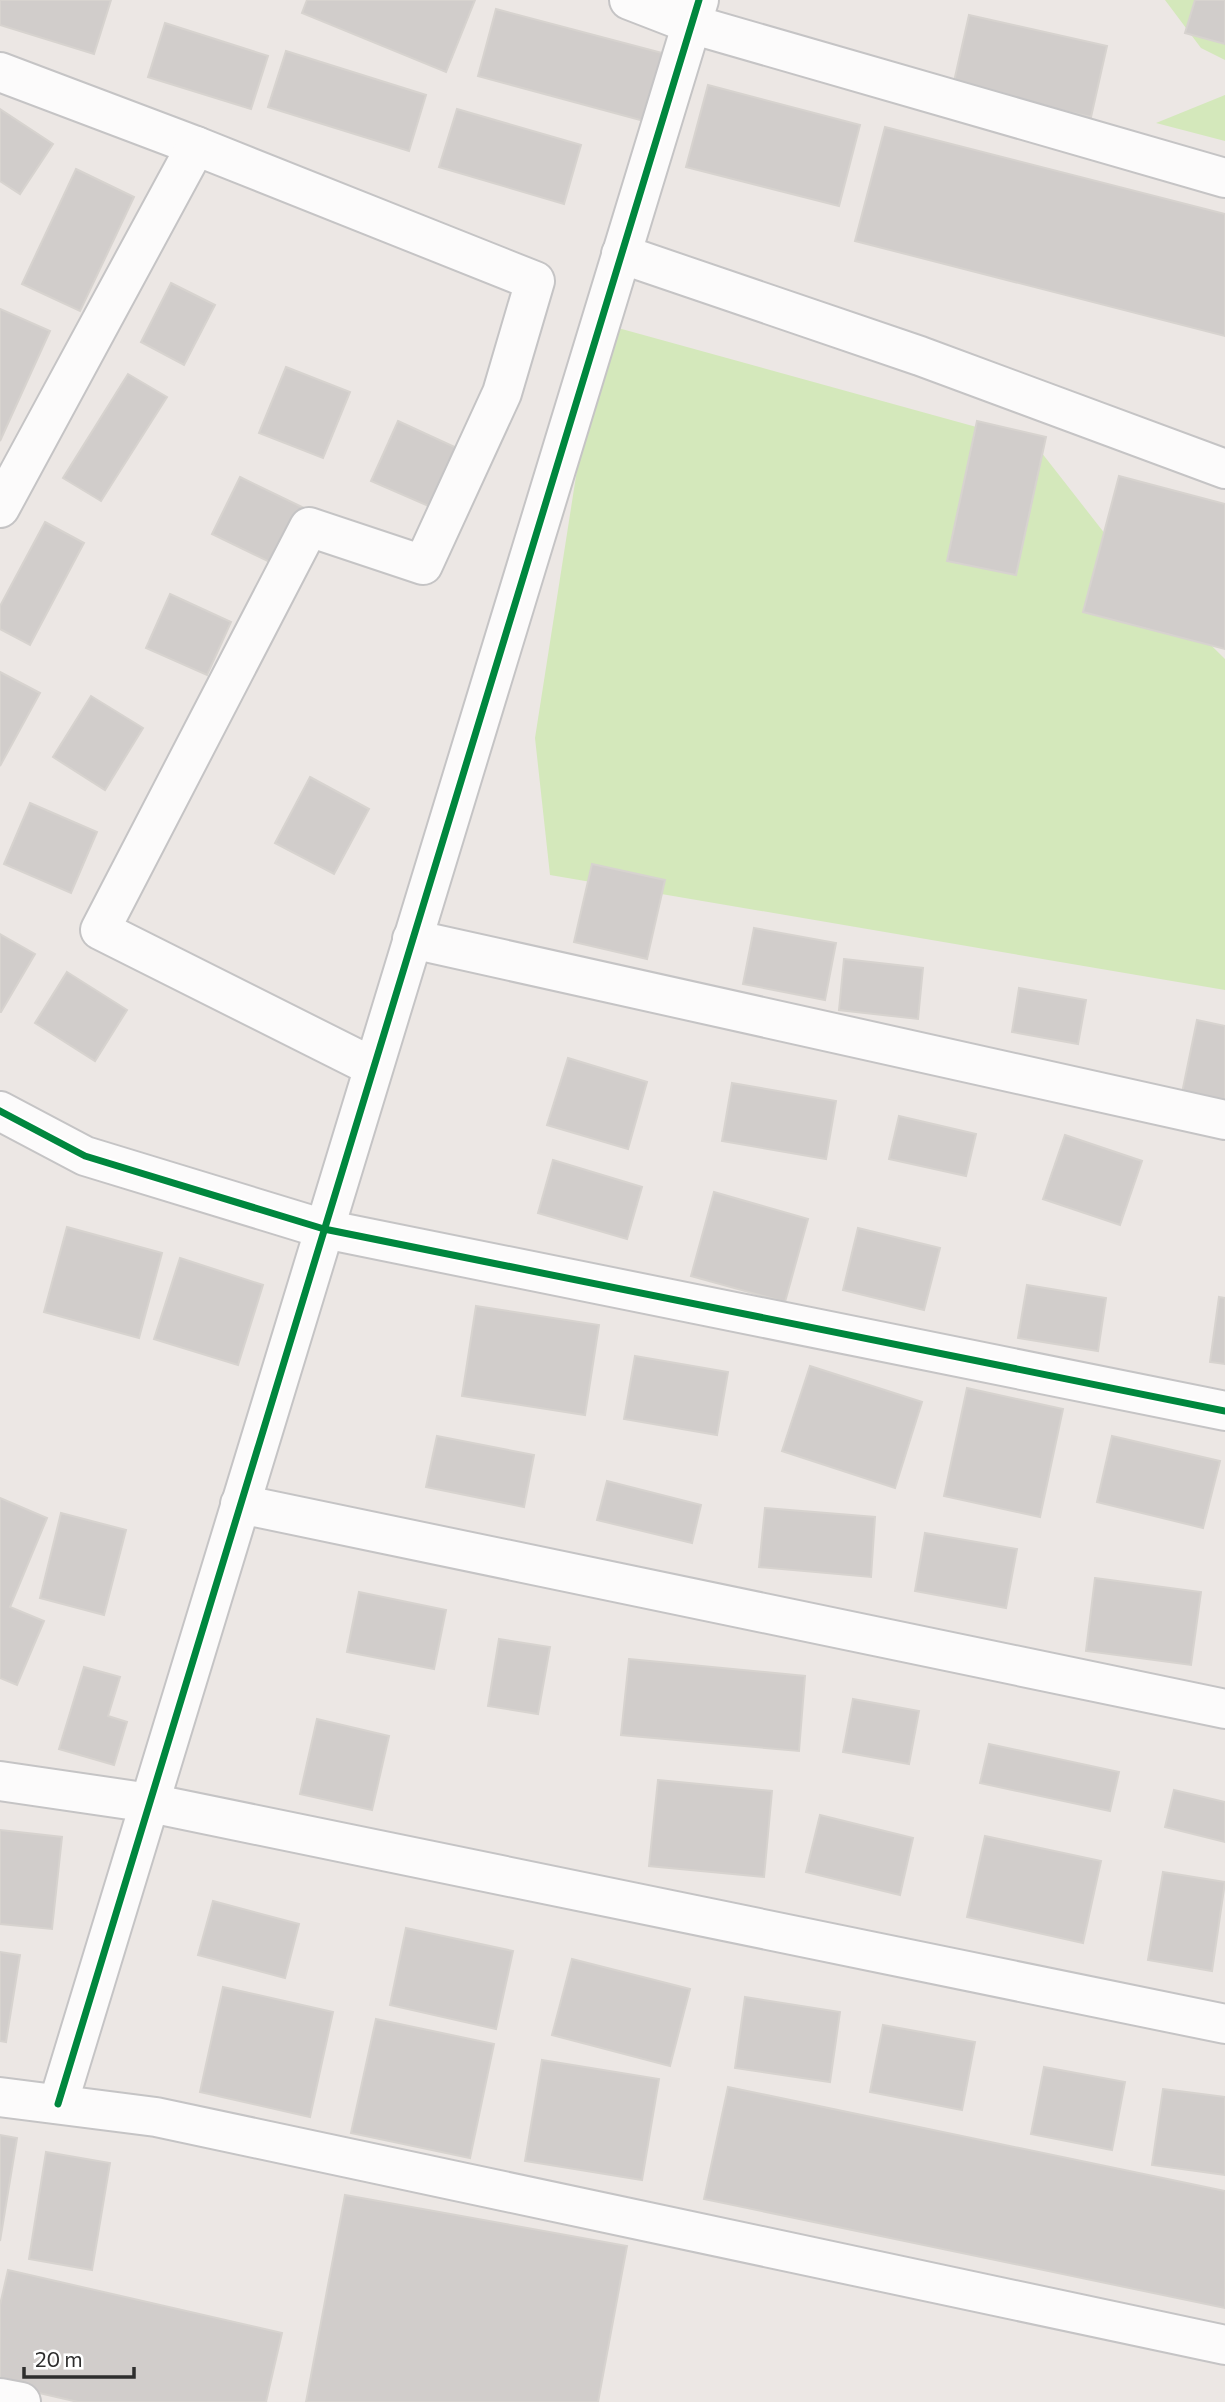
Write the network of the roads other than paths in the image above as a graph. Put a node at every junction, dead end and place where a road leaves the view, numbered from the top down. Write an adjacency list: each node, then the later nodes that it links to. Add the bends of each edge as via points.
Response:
1 (629, 0): 2 (street)
2 (695, 12): 5 (street); 6 (street)
3 (0, 72): 4 (street)
4 (196, 146): 8 (street); 10 (street, via 535,281 502,393 423,565 309,527 100,930)
5 (1225, 178)
6 (621, 254): 7 (street, via 920,356); 9 (street)
7 (1225, 469)
8 (0, 508)
9 (412, 939): 10 (street); 12 (street)
10 (373, 1067): 13 (street)
11 (0, 1111): 13 (street, via 85,1156)
12 (1225, 1120)
13 (324, 1229): 14 (street); 15 (street)
14 (1225, 1410)
15 (240, 1504): 16 (street); 18 (street)
16 (1225, 1709)
17 (0, 1781): 18 (street)
18 (150, 1803): 19 (street); 21 (street)
19 (1225, 2024)
20 (0, 2096): 21 (street)
21 (58, 2104): 22 (street, via 156,2117)
22 (1225, 2345)
23 (0, 2398): 24 (street)
24 (21, 2402)

